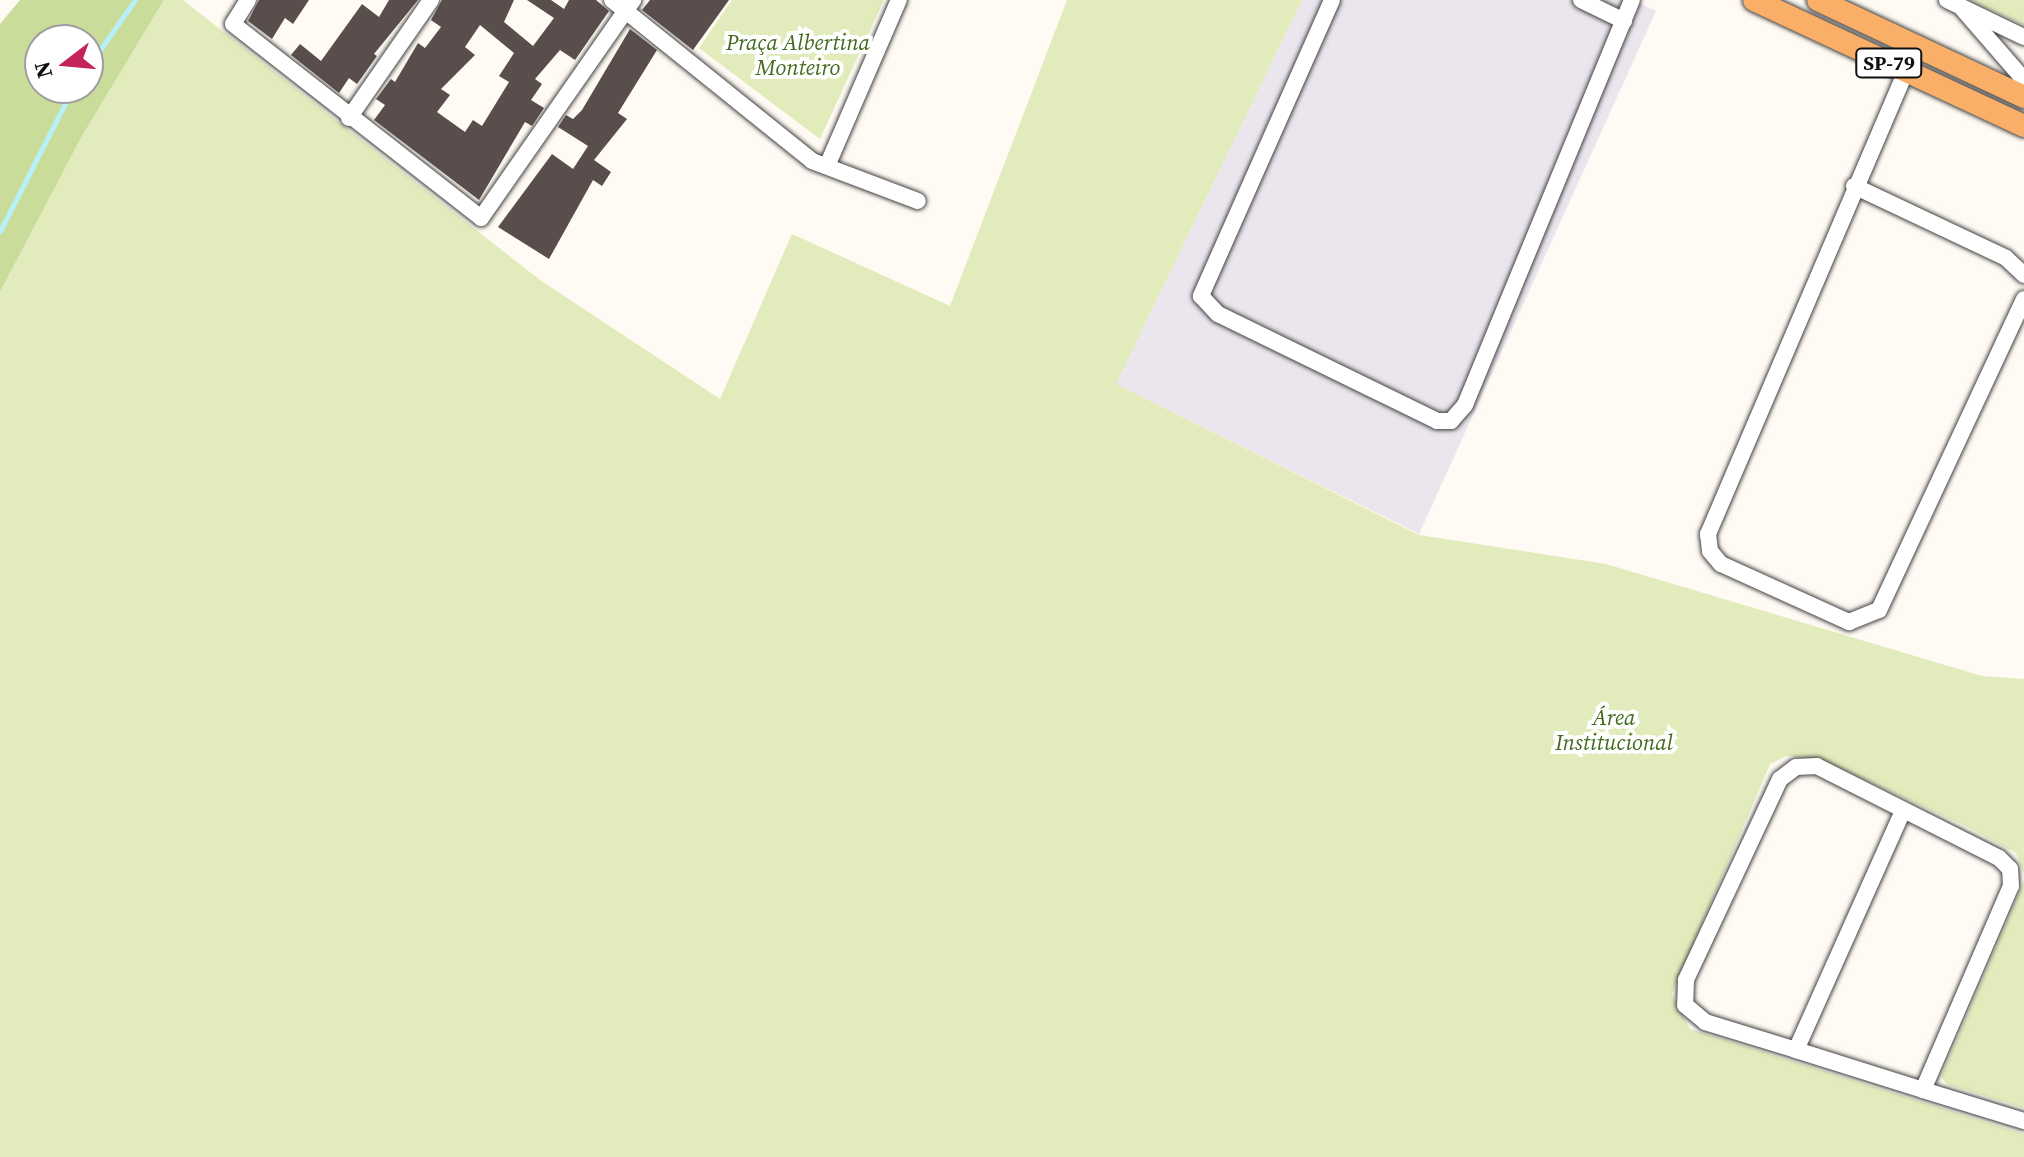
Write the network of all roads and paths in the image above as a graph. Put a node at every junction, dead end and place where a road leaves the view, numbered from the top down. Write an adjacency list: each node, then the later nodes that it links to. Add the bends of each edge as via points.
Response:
1 (248, 0): 16 (street, via 233,24)
2 (431, 0): 16 (street)
3 (899, 0): 18 (street)
4 (1332, 0): 11 (street, via 1201,296 1218,314 1437,421 1451,421 1465,405)
5 (1581, 0): 11 (street)
6 (1632, 0): 11 (street)
7 (1754, 0): 13 (main road, SP-79)
8 (1818, 0): 15 (main road, SP-79)
9 (1954, 3): 12 (street); 14 (street)
10 (623, 4): 16 (street, via 481,218); 18 (street)
11 (1624, 21)
12 (2024, 37)
13 (1906, 71): 17 (main road, SP-79); 19 (street)
14 (2024, 80)
15 (2024, 97)
16 (349, 118)
17 (2024, 126)
18 (819, 163): 20 (street)
19 (1854, 186): 21 (street, via 2006,258); 22 (street, via 1708,534 1710,551 1721,564 1849,622 1879,610)
20 (918, 201)
21 (2024, 275)
22 (2024, 299)
23 (1903, 811): 24 (street); 24 (street, via 1817,766 1796,767 1780,779 1686,980 1685,1005 1705,1022); 25 (street, via 1999,858 2010,869 2011,886)
24 (1796, 1050): 25 (street)
25 (1923, 1090): 26 (street)
26 (2024, 1121)

